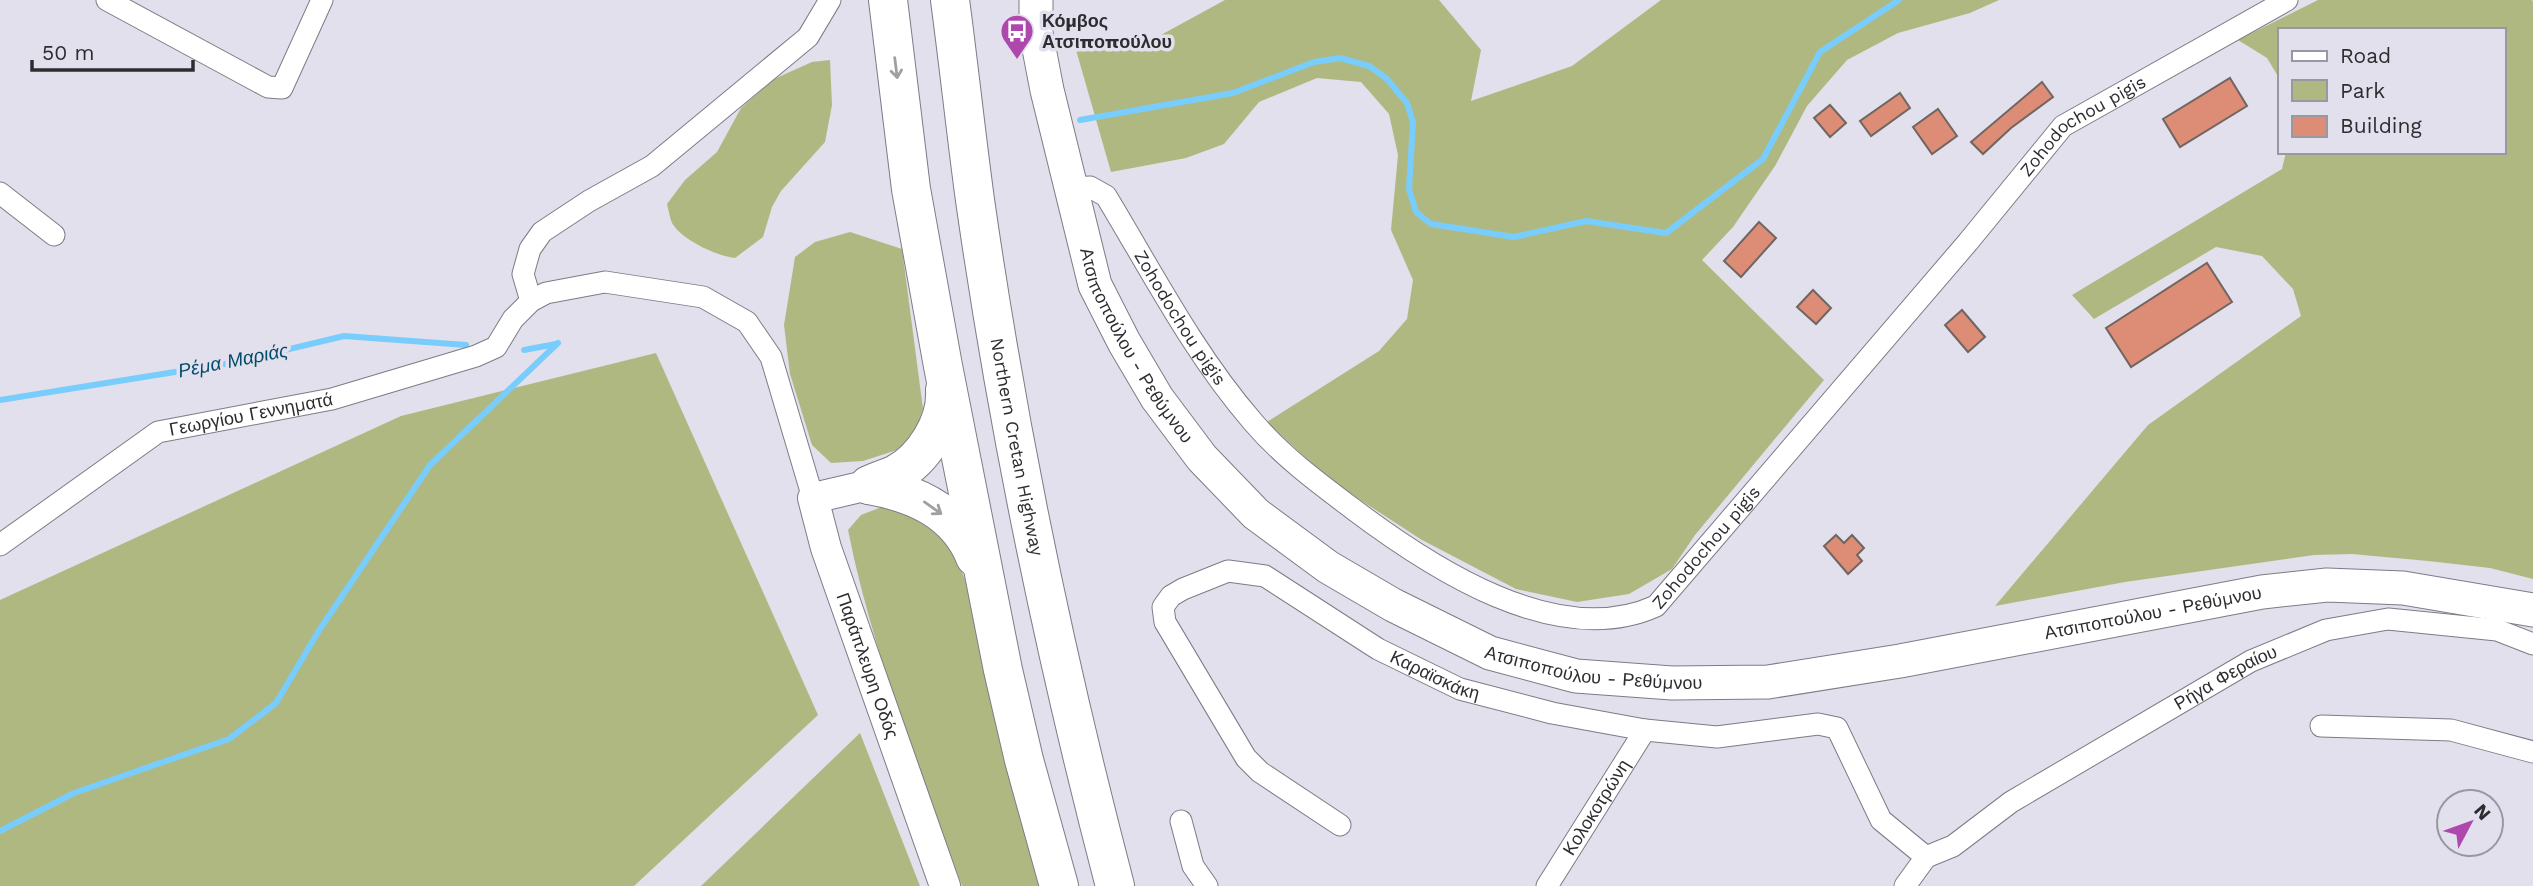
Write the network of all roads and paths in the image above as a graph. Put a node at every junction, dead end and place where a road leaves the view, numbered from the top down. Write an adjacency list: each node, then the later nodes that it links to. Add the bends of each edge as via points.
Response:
1 (107, 0): 2 (street, via 268,87 282,88)
2 (322, 0)
3 (830, 0): 13 (street, via 808,37 652,166 542,232 530,249 523,274)
4 (888, 0): 14 (highway, one-way to 14, via 911,189)
5 (914, 0): 29 (highway, Northern Cretan Highway, via 939,203 981,448)
6 (950, 0): 30 (highway, Northern Cretan Highway, via 975,201 1017,445 1051,615)
7 (970, 0): 31 (highway, via 1027,392)
8 (1036, 0): 10 (main road, Ατσιποπούλου - Ρεθύμνου, via 1038,43)
9 (2287, 0): 10 (street, Zohodochou pigis, via 2063,126 1656,606 1627,617 1585,619 1507,600 1470,585 1422,558 1304,473 1251,421 1207,363 1106,196 1090,187)
10 (1072, 188): 19 (main road, Ατσιποπούλου - Ρεθύμνου, via 1095,285 1157,398 1202,458 1256,514 1328,567 1490,653 1576,676 1672,683 1768,682 2262,592 2327,585 2403,588)
11 (0, 193): 12 (street)
12 (54, 235)
13 (531, 301): 16 (street, via 546,293 605,282 703,297 747,322 771,357); 17 (street, Γεωργίου Γεννηματά, via 513,318 496,347 476,356 332,400 158,432)
14 (943, 366): 15 (highway, via 945,397 938,427 921,454 906,467); 18 (highway)
15 (869, 485): 16 (street); 18 (highway, one-way to 18, via 900,491 946,517 972,549)
16 (813, 498): 27 (street, Παράπλευρη Οδός, via 826,548)
17 (0, 545)
18 (984, 578): 28 (highway, via 1024,760)
19 (2533, 610)
20 (2533, 644): 26 (street, Ρήγα Φεραίου, via 2497,630 2388,619 2326,630 2251,661 2011,802 1953,846)
21 (2321, 726): 23 (street, via 2451,730)
22 (1645, 730): 25 (street, Καραϊσκάκη, via 1552,713 1460,689 1378,649 1265,576 1228,571 1171,596 1163,607 1165,622 1246,758); 26 (street, Καραϊσκάκη, via 1717,737 1818,724 1838,728 1881,820); 33 (street, Κολοκοτρώνη)
23 (2533, 752)
24 (1181, 821): 32 (street, via 1194,866)
25 (1340, 825)
26 (1926, 857): 34 (street)
27 (946, 886)
28 (1059, 886)
29 (1078, 886)
30 (1115, 886)
31 (1134, 886)
32 (1208, 886)
33 (1547, 886)
34 (1905, 886)

